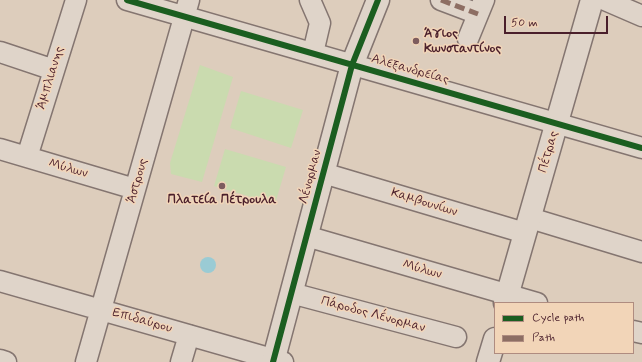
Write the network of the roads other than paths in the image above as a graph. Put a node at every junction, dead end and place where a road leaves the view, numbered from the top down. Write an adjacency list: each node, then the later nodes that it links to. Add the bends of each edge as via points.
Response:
1 (76, 0): 15 (street, Άμπλιανης)
2 (126, 0): 9 (street, Αλεξανδρείας)
3 (310, 0): 13 (street, via 320,23)
4 (378, 0): 14 (main road, Λένορμαν)
5 (441, 0): 8 (street)
6 (592, 0): 16 (main road, Πέτρας)
7 (605, 0): 10 (street)
8 (481, 7): 11 (street)
9 (187, 8): 13 (street, Αλεξανδρείας); 21 (street, Άστρους)
10 (642, 16)
11 (468, 39)
12 (0, 52): 15 (street)
13 (313, 53): 14 (street, Αλεξανδρείας)
14 (352, 65): 16 (street, Αλεξανδρείας); 20 (main road, Λένορμαν)
15 (54, 70): 19 (street, Άμπλιανης)
16 (557, 124): 17 (street, Αλεξανδρείας); 22 (main road, Πέτρας)
17 (641, 145)
18 (0, 149): 19 (street, Μύλων)
19 (27, 157): 21 (street, Μύλων)
20 (323, 173): 22 (street, Καμβουνίων); 23 (main road, Λένορμαν)
21 (135, 189): 29 (street, Άστρους)
22 (527, 226): 24 (street, Καμβουνίων); 27 (main road, Πέτρας)
23 (306, 236): 26 (main road, Λένορμαν); 27 (street, Μύλων)
24 (642, 252)
25 (0, 281): 29 (street, Επιδαύρου)
26 (291, 293): 31 (street, Πάροδος Λένορμαν); 34 (main road, Λένορμαν)
27 (506, 299): 28 (street, Μύλων)
28 (530, 302)
29 (101, 310): 30 (street, Επιδαύρου); 36 (street, Άστρους)
30 (189, 335): 34 (street, Επιδαύρου); 37 (street)
31 (456, 337)
32 (494, 342): 38 (main road)
33 (0, 360): 35 (street)
34 (277, 361)
35 (6, 362)
36 (86, 362)
37 (181, 362)
38 (488, 362)

